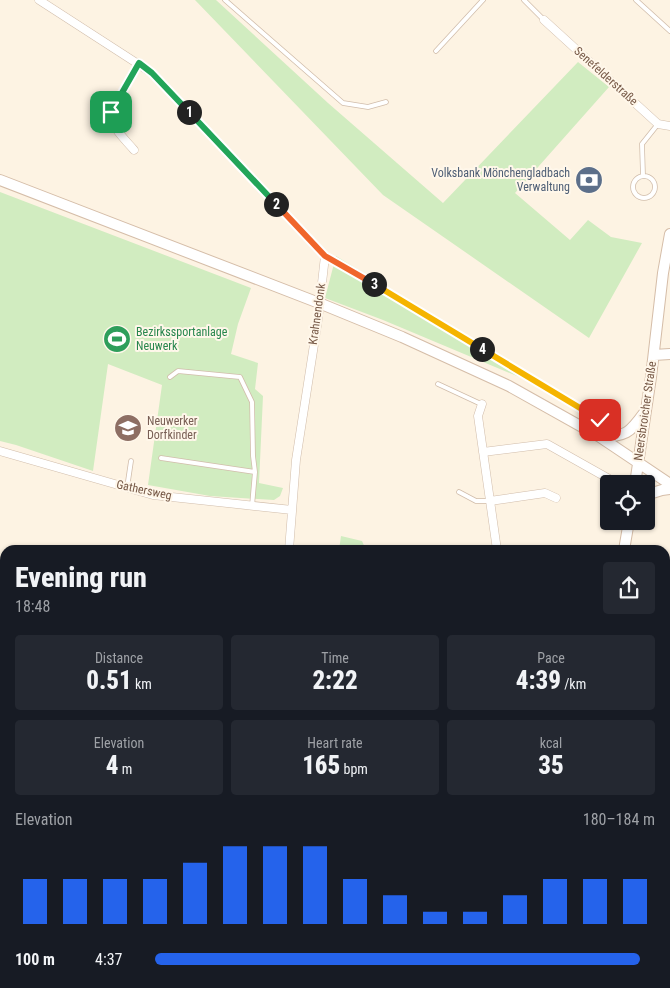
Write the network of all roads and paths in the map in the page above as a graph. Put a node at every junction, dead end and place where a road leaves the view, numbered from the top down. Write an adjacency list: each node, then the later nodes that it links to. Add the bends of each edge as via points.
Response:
1 (39, 0): 9 (street)
2 (225, 0): 10 (lane, via 343,102 368,107)
3 (483, 0): 8 (lane)
4 (524, 0): 6 (lane)
5 (636, 0): 7 (lane)
6 (544, 20): 11 (street, Senefelderstraße)
7 (670, 31)
8 (436, 51)
9 (139, 63): 13 (street, via 111,112 116,129); 17 (street)
10 (386, 102)
11 (658, 124): 12 (street); 14 (lane, via 642,144)
12 (670, 126)
13 (134, 150)
14 (643, 176): 14 (lane, via 635,182 634,188 642,198 652,194 655,187 650,178)
15 (0, 180): 18 (main road)
16 (670, 234): 20 (main road)
17 (325, 256): 18 (street, Krahnendonk); 25 (lane)
18 (319, 303): 26 (main road, via 509,386); 43 (street, Krahnendonk, via 296,460)
19 (670, 354): 20 (main road, Neersbroicher Straße)
20 (654, 355): 24 (main road, Neersbroicher Straße)
21 (170, 377): 32 (lane, via 178,370 240,377 252,402)
22 (438, 384): 23 (lane)
23 (482, 404): 28 (street, via 478,416)
24 (645, 413): 26 (main road, via 632,430); 31 (main road, Neersbroicher Straße)
25 (600, 420)
26 (600, 437): 31 (main road)
27 (0, 451): 36 (street, Gathersweg)
28 (483, 452): 33 (street, via 547,444); 41 (street)
29 (160, 458): 32 (lane)
30 (131, 460): 36 (lane)
31 (638, 462): 34 (main road, Neersbroicher Straße); 35 (main road)
32 (255, 472): 42 (lane)
33 (602, 475)
34 (636, 475)
35 (670, 484)
36 (127, 488): 42 (street, Gathersweg)
37 (670, 489): 39 (main road)
38 (459, 492): 41 (lane, via 476,501)
39 (655, 492)
40 (556, 498): 41 (street, via 546,493)
41 (490, 501): 46 (street)
42 (252, 506): 43 (street, Gathersweg)
43 (292, 510): 45 (street, Krahnendonk)
44 (627, 530): 47 (main road)
45 (289, 545)
46 (496, 545)
47 (625, 545)

